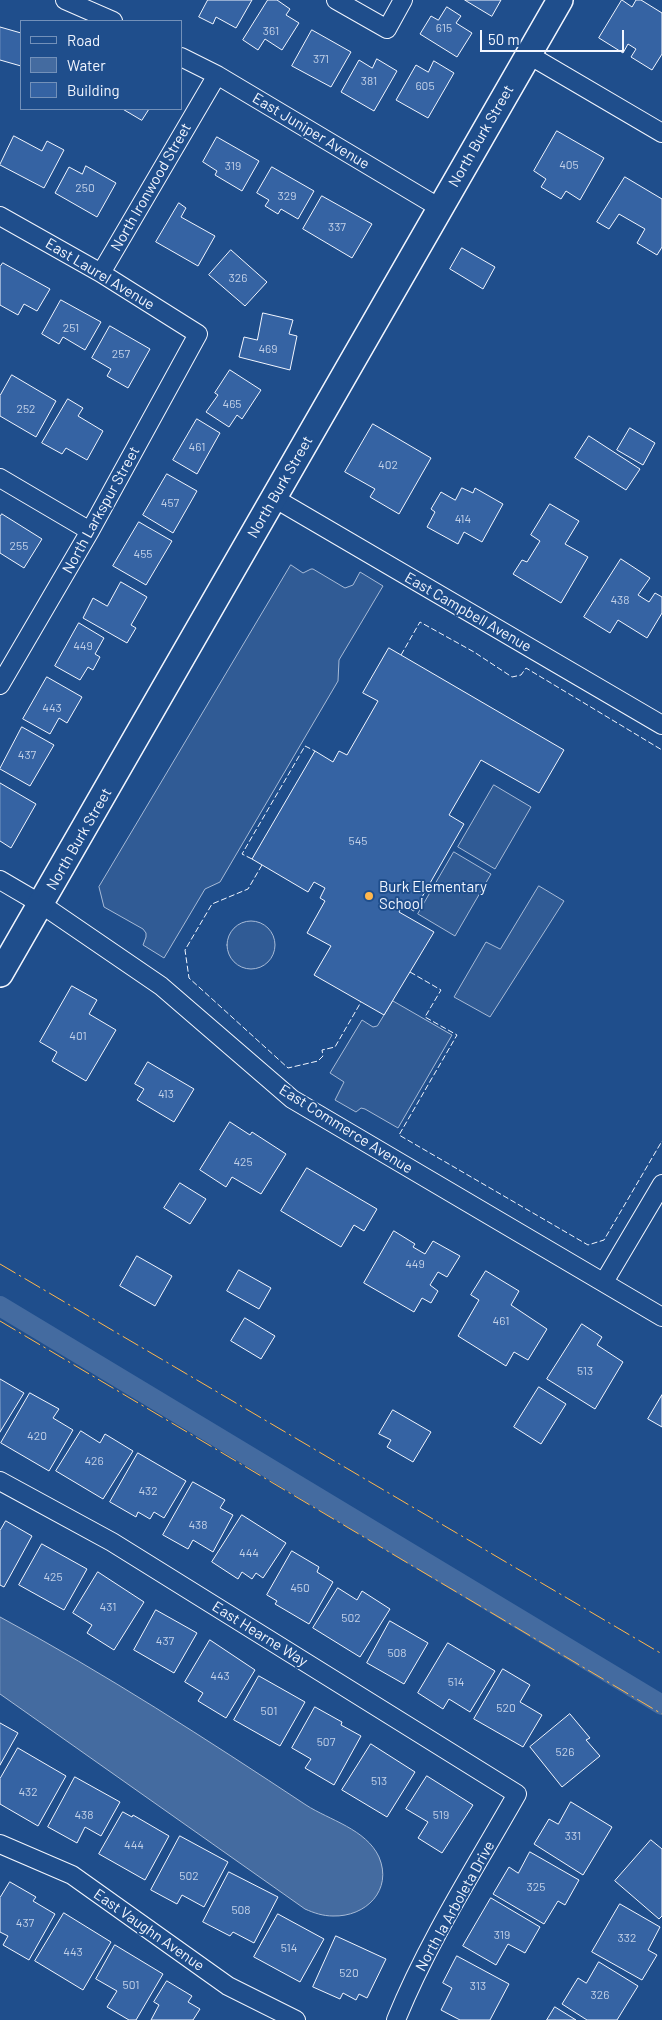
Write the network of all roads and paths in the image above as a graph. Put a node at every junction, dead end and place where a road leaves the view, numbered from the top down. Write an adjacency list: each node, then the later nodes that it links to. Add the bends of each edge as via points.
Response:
1 (65, 0): 5 (street)
2 (336, 0): 3 (street, via 387,29)
3 (403, 0)
4 (560, 0): 6 (street, North Burk Street)
5 (111, 20)
6 (528, 55): 9 (street); 10 (street, North Burk Street)
7 (182, 57): 8 (street, East Juniper Avenue)
8 (217, 75): 10 (street, East Juniper Avenue); 12 (street, North Ironwood Street)
9 (662, 133)
10 (440, 208): 15 (street, North Burk Street)
11 (0, 216): 12 (street, East Laurel Avenue)
12 (101, 273): 13 (street, East Laurel Avenue)
13 (198, 334): 16 (street, North Larkspur Street)
14 (0, 478): 16 (street)
15 (274, 498): 18 (street, East Campbell Avenue); 20 (street, North Burk Street)
16 (90, 530): 17 (street, North Larkspur Street)
17 (0, 685)
18 (662, 726)
19 (0, 880): 20 (street, East Commerce Avenue)
20 (41, 904): 21 (street, North Burk Street); 23 (street, East Commerce Avenue, via 161,986 292,1099)
21 (0, 974)
22 (662, 1184): 23 (street)
23 (604, 1282): 24 (street, East Commerce Avenue)
24 (662, 1317)
25 (0, 1481): 26 (street, East Hearne Way, via 112,1542)
26 (517, 1794): 29 (street, North la Arboleta Drive, via 439,1932)
27 (0, 1844): 28 (street, East Vaughn Avenue, via 72,1875 228,1986)
28 (296, 2020)
29 (396, 2020)

